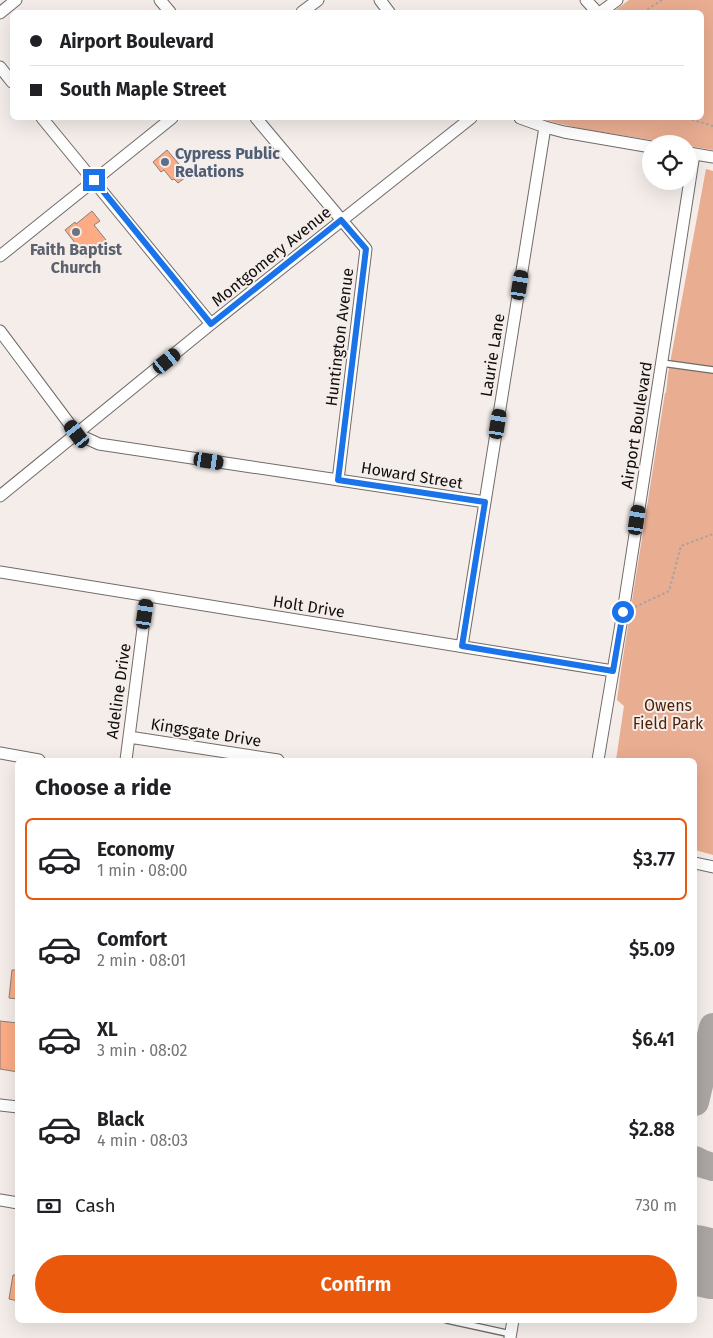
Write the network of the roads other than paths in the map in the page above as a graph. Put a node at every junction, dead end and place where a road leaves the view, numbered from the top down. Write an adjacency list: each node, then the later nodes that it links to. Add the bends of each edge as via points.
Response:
1 (16, 0): 10 (street)
2 (160, 0): 6 (street)
3 (318, 0): 7 (street)
4 (586, 0): 8 (street)
5 (617, 0): 9 (street)
6 (168, 10)
7 (305, 10)
8 (597, 10)
9 (602, 10)
10 (0, 13)
11 (0, 66): 12 (street)
12 (10, 79)
13 (44, 120): 22 (street)
14 (169, 120): 22 (street)
15 (258, 120): 24 (street, Huntington Avenue)
16 (468, 120): 24 (street, Montgomery Avenue)
17 (525, 120): 18 (street)
18 (545, 128): 19 (street); 33 (street, Laurie Lane)
19 (642, 145)
20 (697, 154): 21 (street)
21 (713, 157)
22 (94, 180): 25 (street); 26 (street)
23 (686, 190): 28 (street, Airport Boulevard)
24 (341, 220): 26 (street, Montgomery Avenue); 31 (street, Huntington Avenue, via 366,249)
25 (0, 256)
26 (211, 324): 30 (street, Montgomery Avenue)
27 (0, 331): 30 (street, Howard Street)
28 (662, 363): 29 (lane); 37 (street, Airport Boulevard)
29 (713, 370)
30 (77, 434): 31 (street, Howard Street, via 99,444); 32 (street, Montgomery Avenue)
31 (338, 480): 33 (street, Howard Street)
32 (0, 496)
33 (485, 502): 36 (street, Laurie Lane)
34 (0, 572): 35 (street, Holt Drive)
35 (147, 597): 36 (street, Holt Drive); 38 (street, Adeline Drive)
36 (462, 646): 37 (street, Holt Drive)
37 (613, 671): 43 (street, Airport Boulevard)
38 (129, 737): 41 (street, Adeline Drive); 42 (street, Kingsgate Drive)
39 (0, 753): 40 (street)
40 (28, 758)
41 (126, 758)
42 (265, 758)
43 (598, 758)
44 (697, 863): 45 (street)
45 (713, 867)
46 (0, 1105): 47 (street)
47 (15, 1108)
48 (0, 1200): 49 (street)
49 (15, 1202)
50 (459, 1323): 52 (lane)
51 (513, 1323): 52 (street)
52 (511, 1336)

